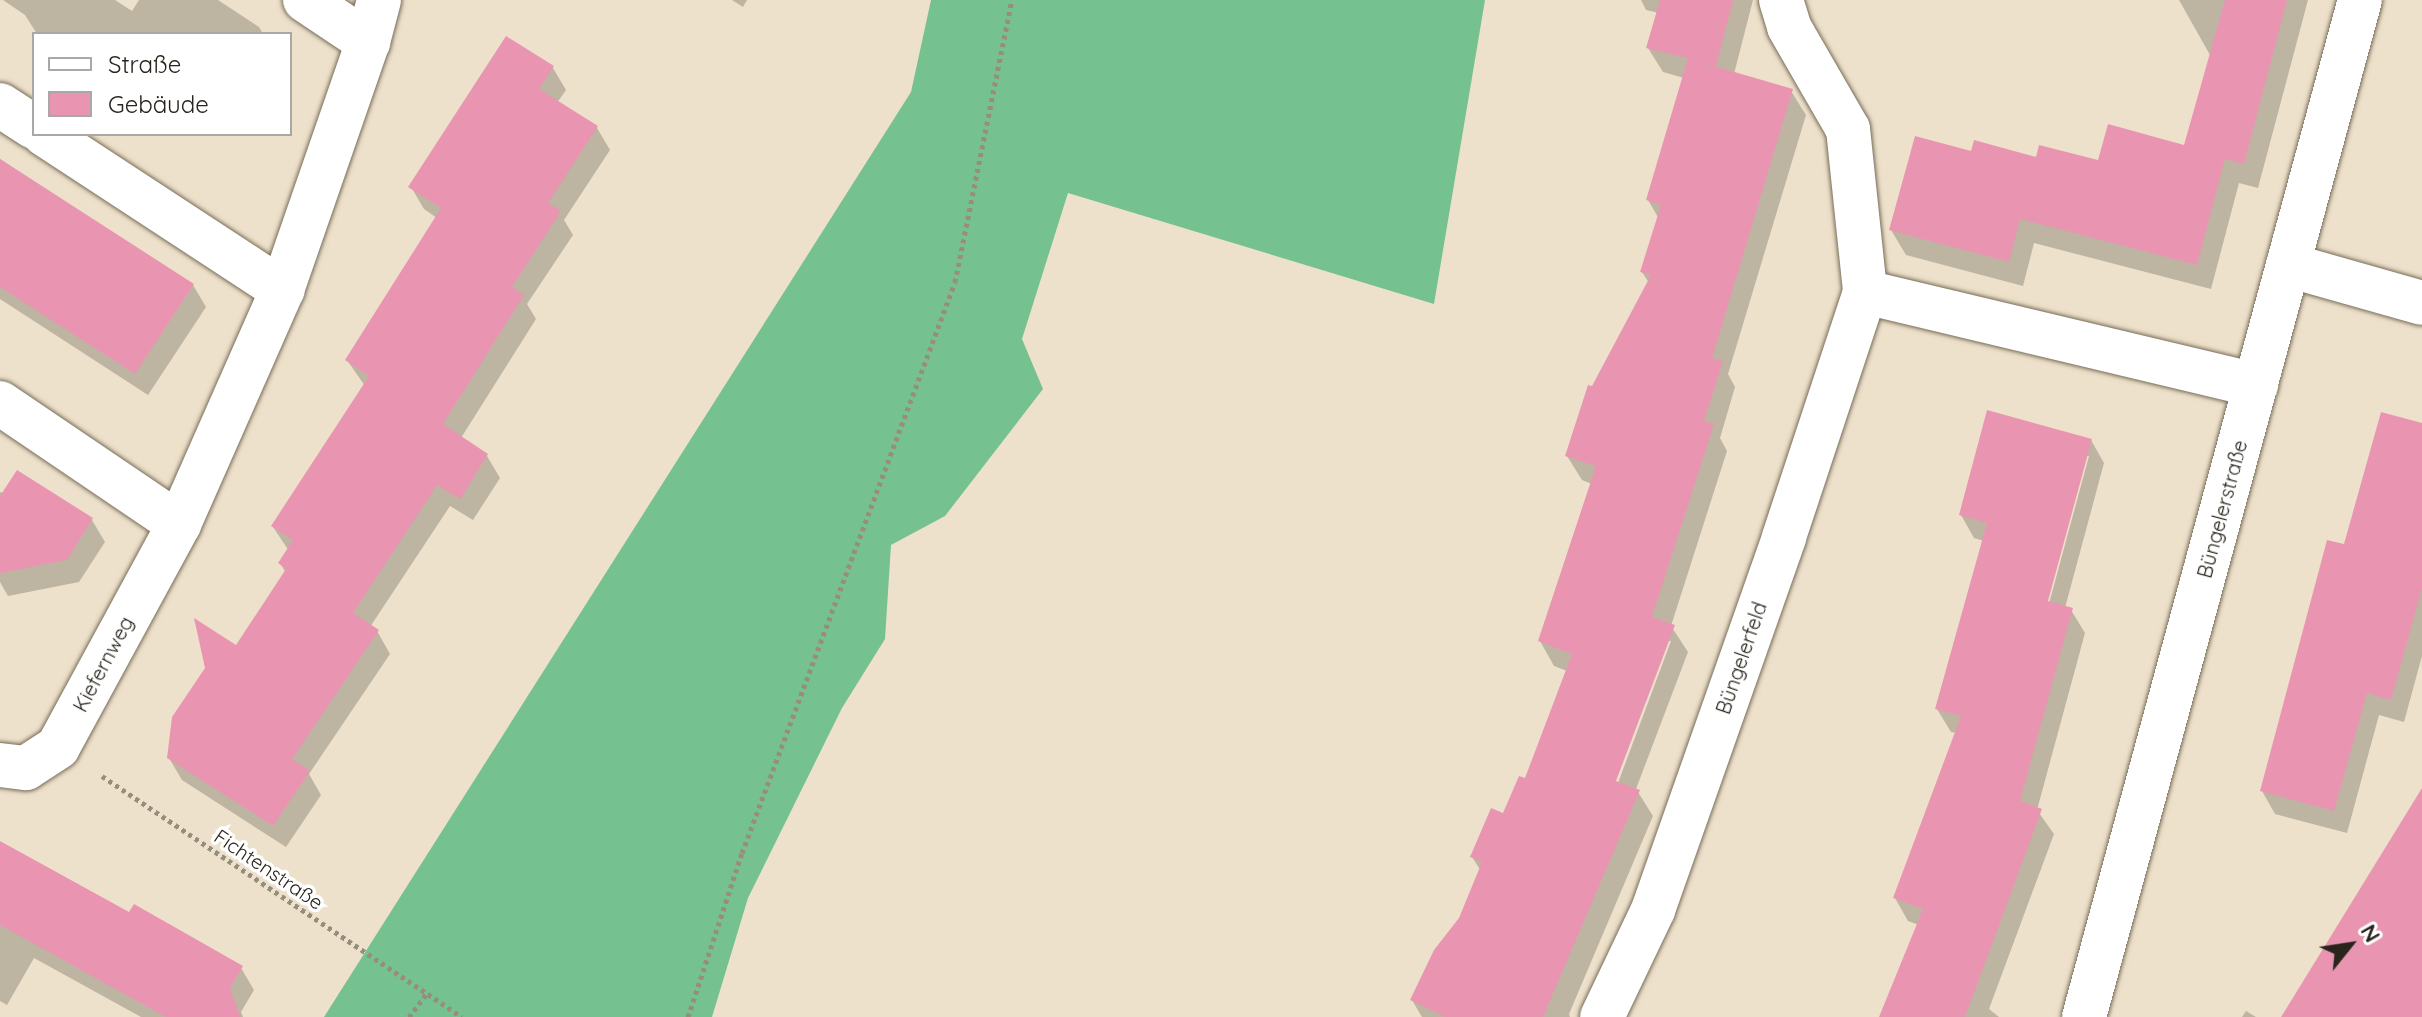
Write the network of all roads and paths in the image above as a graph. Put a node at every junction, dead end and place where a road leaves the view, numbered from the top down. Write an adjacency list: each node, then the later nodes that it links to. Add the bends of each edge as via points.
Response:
1 (305, 0): 6 (street)
2 (379, 0): 6 (street, Kiefernweg)
3 (1012, 0): 22 (path, via 955,282 742,853)
4 (1781, 0): 12 (street, Büngelerfeld, via 1789,27 1848,129)
5 (2360, 0): 10 (street, Büngelerstraße)
6 (368, 42): 11 (street, Kiefernweg)
7 (0, 105): 8 (street)
8 (32, 126)
9 (47, 136): 11 (street)
10 (2288, 265): 13 (street); 14 (street, Büngelerstraße)
11 (282, 290): 16 (street, Kiefernweg)
12 (1865, 292): 14 (street); 23 (street, Büngelerfeld, via 1653,910)
13 (2422, 303)
14 (2256, 385): 24 (street, Büngelerstraße)
15 (0, 403): 16 (street)
16 (179, 524): 17 (street, Kiefernweg)
17 (58, 747): 18 (street, Kiefernweg, via 26,768); 19 (path, Fichtenstraße)
18 (0, 765)
19 (427, 993): 20 (path); 21 (path, Fichtenstraße)
20 (409, 1017)
21 (462, 1017)
22 (688, 1017)
23 (1602, 1017)
24 (2084, 1017)

